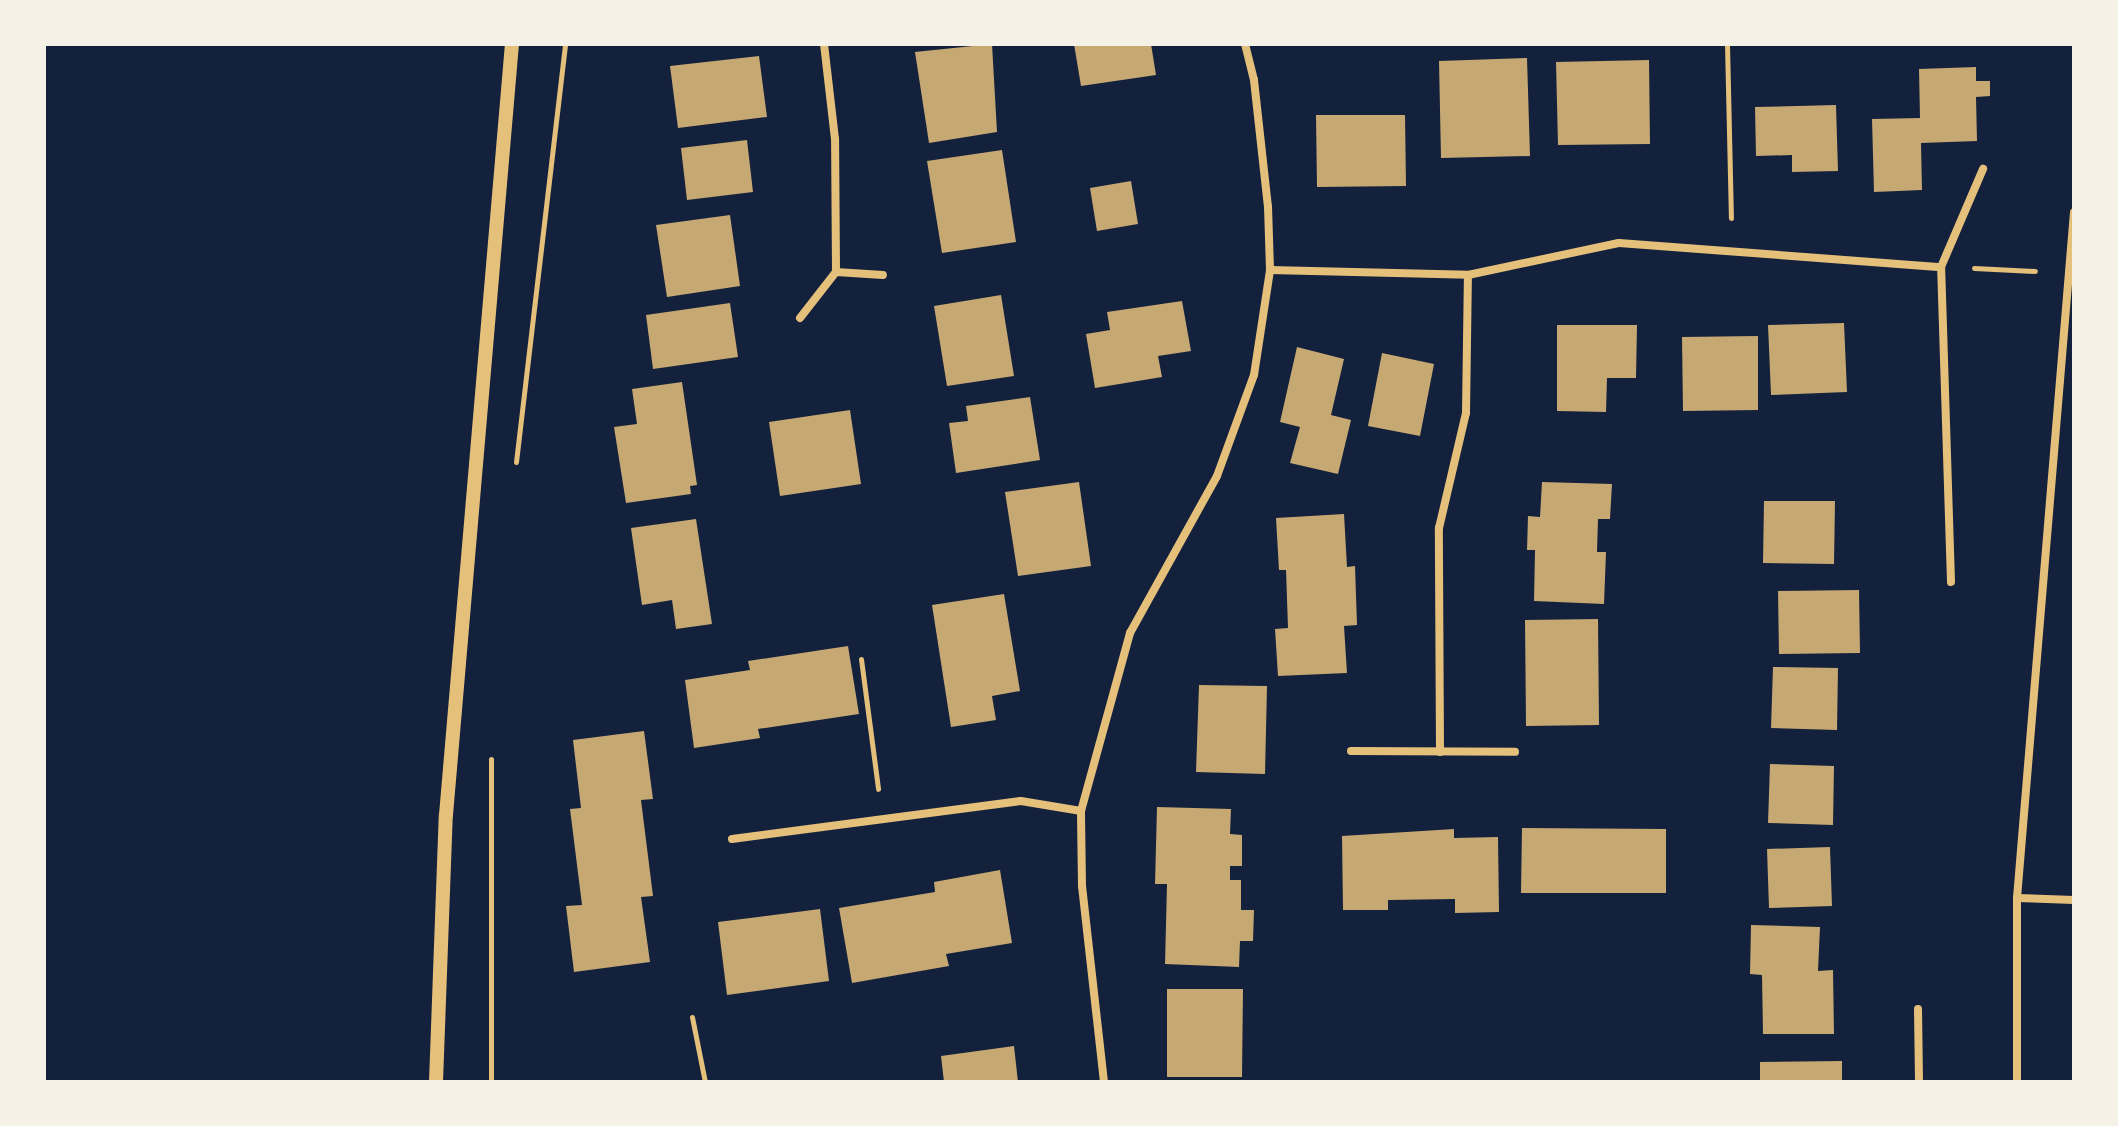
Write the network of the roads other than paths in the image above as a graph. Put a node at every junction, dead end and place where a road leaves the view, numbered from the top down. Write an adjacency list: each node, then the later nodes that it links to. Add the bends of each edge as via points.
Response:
1 (512, 44): 22 (street, via 446,815)
2 (824, 44): 8 (street, via 835,139)
3 (1245, 44): 7 (street, via 1263,143)
4 (1983, 169): 6 (street)
5 (2074, 212): 11 (street)
6 (1941, 267): 10 (street, via 1732,247 1619,243); 13 (street)
7 (1270, 270): 10 (street); 17 (street, via 1262,336 1238,427 1217,476 1130,633)
8 (836, 272): 9 (street); 12 (street)
9 (883, 275)
10 (1468, 275): 15 (street, via 1466,413 1439,528)
11 (2070, 312): 19 (street)
12 (800, 318)
13 (1951, 582)
14 (1351, 751): 15 (street)
15 (1440, 752): 16 (street)
16 (1515, 752)
17 (1081, 811): 18 (street, via 1021,801); 23 (street, via 1082,886)
18 (732, 839)
19 (2017, 898): 20 (street); 25 (street)
20 (2074, 900)
21 (1918, 1009): 24 (street)
22 (436, 1082)
23 (1104, 1082)
24 (1919, 1082)
25 (2017, 1082)

